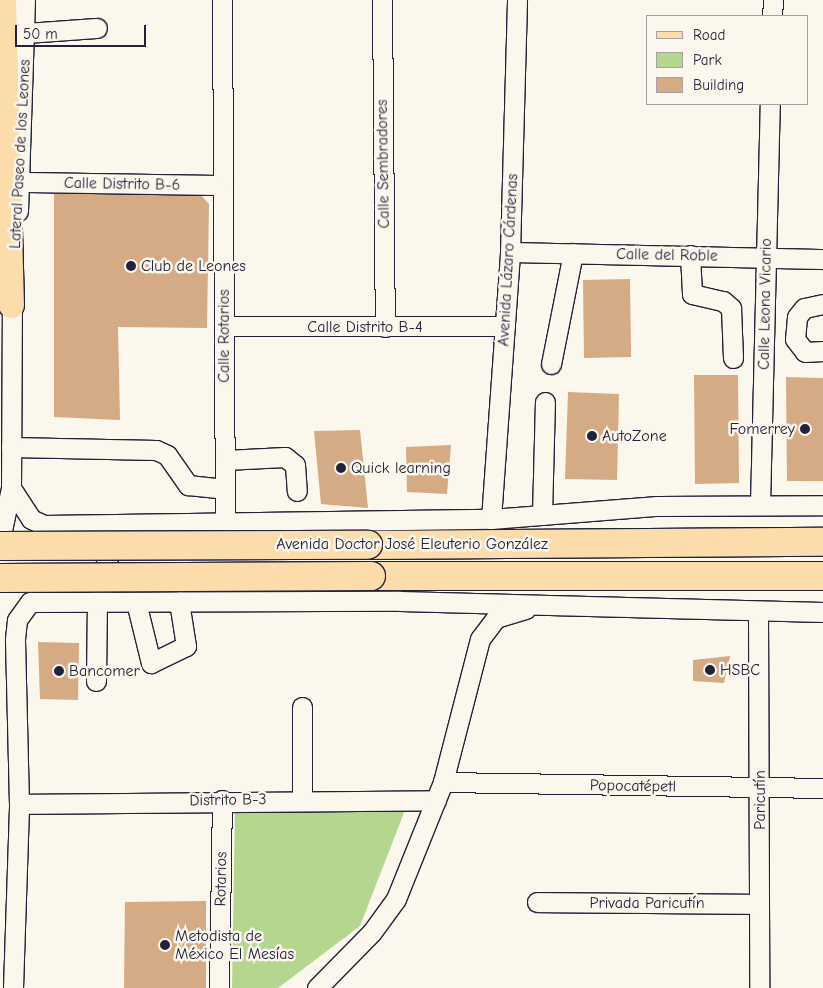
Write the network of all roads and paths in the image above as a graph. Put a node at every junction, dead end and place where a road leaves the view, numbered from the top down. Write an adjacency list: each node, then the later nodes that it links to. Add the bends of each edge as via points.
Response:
1 (3, 0): 19 (main road)
2 (25, 0): 9 (street, Lateral Paseo de los Leones)
3 (222, 0): 12 (street, Calle Rotarios)
4 (382, 0): 22 (street, Calle Sembradores)
5 (517, 0): 13 (street, Avenida Lázaro Cárdenas)
6 (773, 0): 7 (street)
7 (772, 15)
8 (97, 28): 9 (street)
9 (25, 33): 11 (street, Lateral Paseo de los Leones)
10 (770, 105): 16 (street, Calle Leona Vicario)
11 (21, 182): 12 (street, Calle Distrito B-6); 19 (street, Lateral Paseo de los Leones)
12 (223, 185): 20 (street, Calle Rotarios)
13 (510, 252): 14 (street, Calle del Roble); 21 (street, Avenida Lázaro Cárdenas)
14 (572, 253): 15 (street, Calle del Roble); 25 (street)
15 (690, 256): 16 (street, Calle del Roble); 24 (street, via 692,294 723,301 731,308)
16 (766, 258): 17 (street, Calle del Roble); 32 (street, Calle Leona Vicario)
17 (823, 259)
18 (823, 304): 23 (street, via 804,308 797,317 795,339 805,352)
19 (11, 305): 27 (street, Lateral Paseo de los Leones)
20 (224, 326): 22 (street, Calle Distrito B-4); 28 (street, Calle Rotarios)
21 (505, 326): 22 (street, Calle Distrito B-4); 35 (street, Avenida Lázaro Cárdenas)
22 (385, 327)
23 (823, 351)
24 (733, 358)
25 (550, 364)
26 (545, 402): 34 (street)
27 (11, 447): 29 (street, Lateral Paseo de los Leones); 30 (street, via 156,450 167,455 188,486)
28 (225, 460): 30 (street, Calle Rotarios); 31 (street, via 285,457 295,465)
29 (11, 488): 38 (street, via 31,519 44,525); 40 (street, Lateral Paseo de los Leones)
30 (225, 488): 37 (street, Calle Rotarios)
31 (297, 491)
32 (760, 505): 33 (street); 34 (street, via 657,506)
33 (823, 505)
34 (542, 515): 35 (street)
35 (491, 519): 37 (street)
36 (197, 523): 37 (street); 38 (street); 48 (street, via 177,534 168,552 168,574 178,593)
37 (225, 523)
38 (85, 525): 46 (street, via 98,536 109,567)
39 (823, 529): 41 (highway)
40 (0, 540)
41 (786, 542): 42 (highway, Avenida Doctor José Eleuterio González); 43 (highway, Avenida Doctor José Eleuterio González, bridge)
42 (823, 542)
43 (0, 546)
44 (821, 576): 45 (highway, Avenida Doctor José Eleuterio González, bridge)
45 (0, 578)
46 (97, 602): 47 (street); 52 (street); 60 (street, via 30,602 17,620)
47 (136, 602): 48 (street); 48 (street, via 151,663 186,646)
48 (188, 602): 49 (street)
49 (549, 604): 50 (street); 54 (street, via 512,612 487,625 480,639)
50 (758, 612): 51 (street); 55 (street, Paricutín)
51 (823, 612)
52 (96, 681)
53 (302, 706): 58 (street)
54 (443, 782): 55 (street, Popocatépetl); 59 (street)
55 (760, 788): 56 (street, Popocatépetl); 62 (street, Paricutín)
56 (823, 788)
57 (222, 800): 58 (street, Distrito B-3); 60 (street, Distrito B-3); 64 (street, Rotarios)
58 (302, 800): 59 (street, Distrito B-3)
59 (436, 800): 65 (street, via 396,899 372,932)
60 (20, 804): 63 (street)
61 (537, 902): 62 (street, Privada Paricutín)
62 (758, 904): 66 (street, Paricutín)
63 (13, 988)
64 (219, 988)
65 (317, 988)
66 (759, 988)

